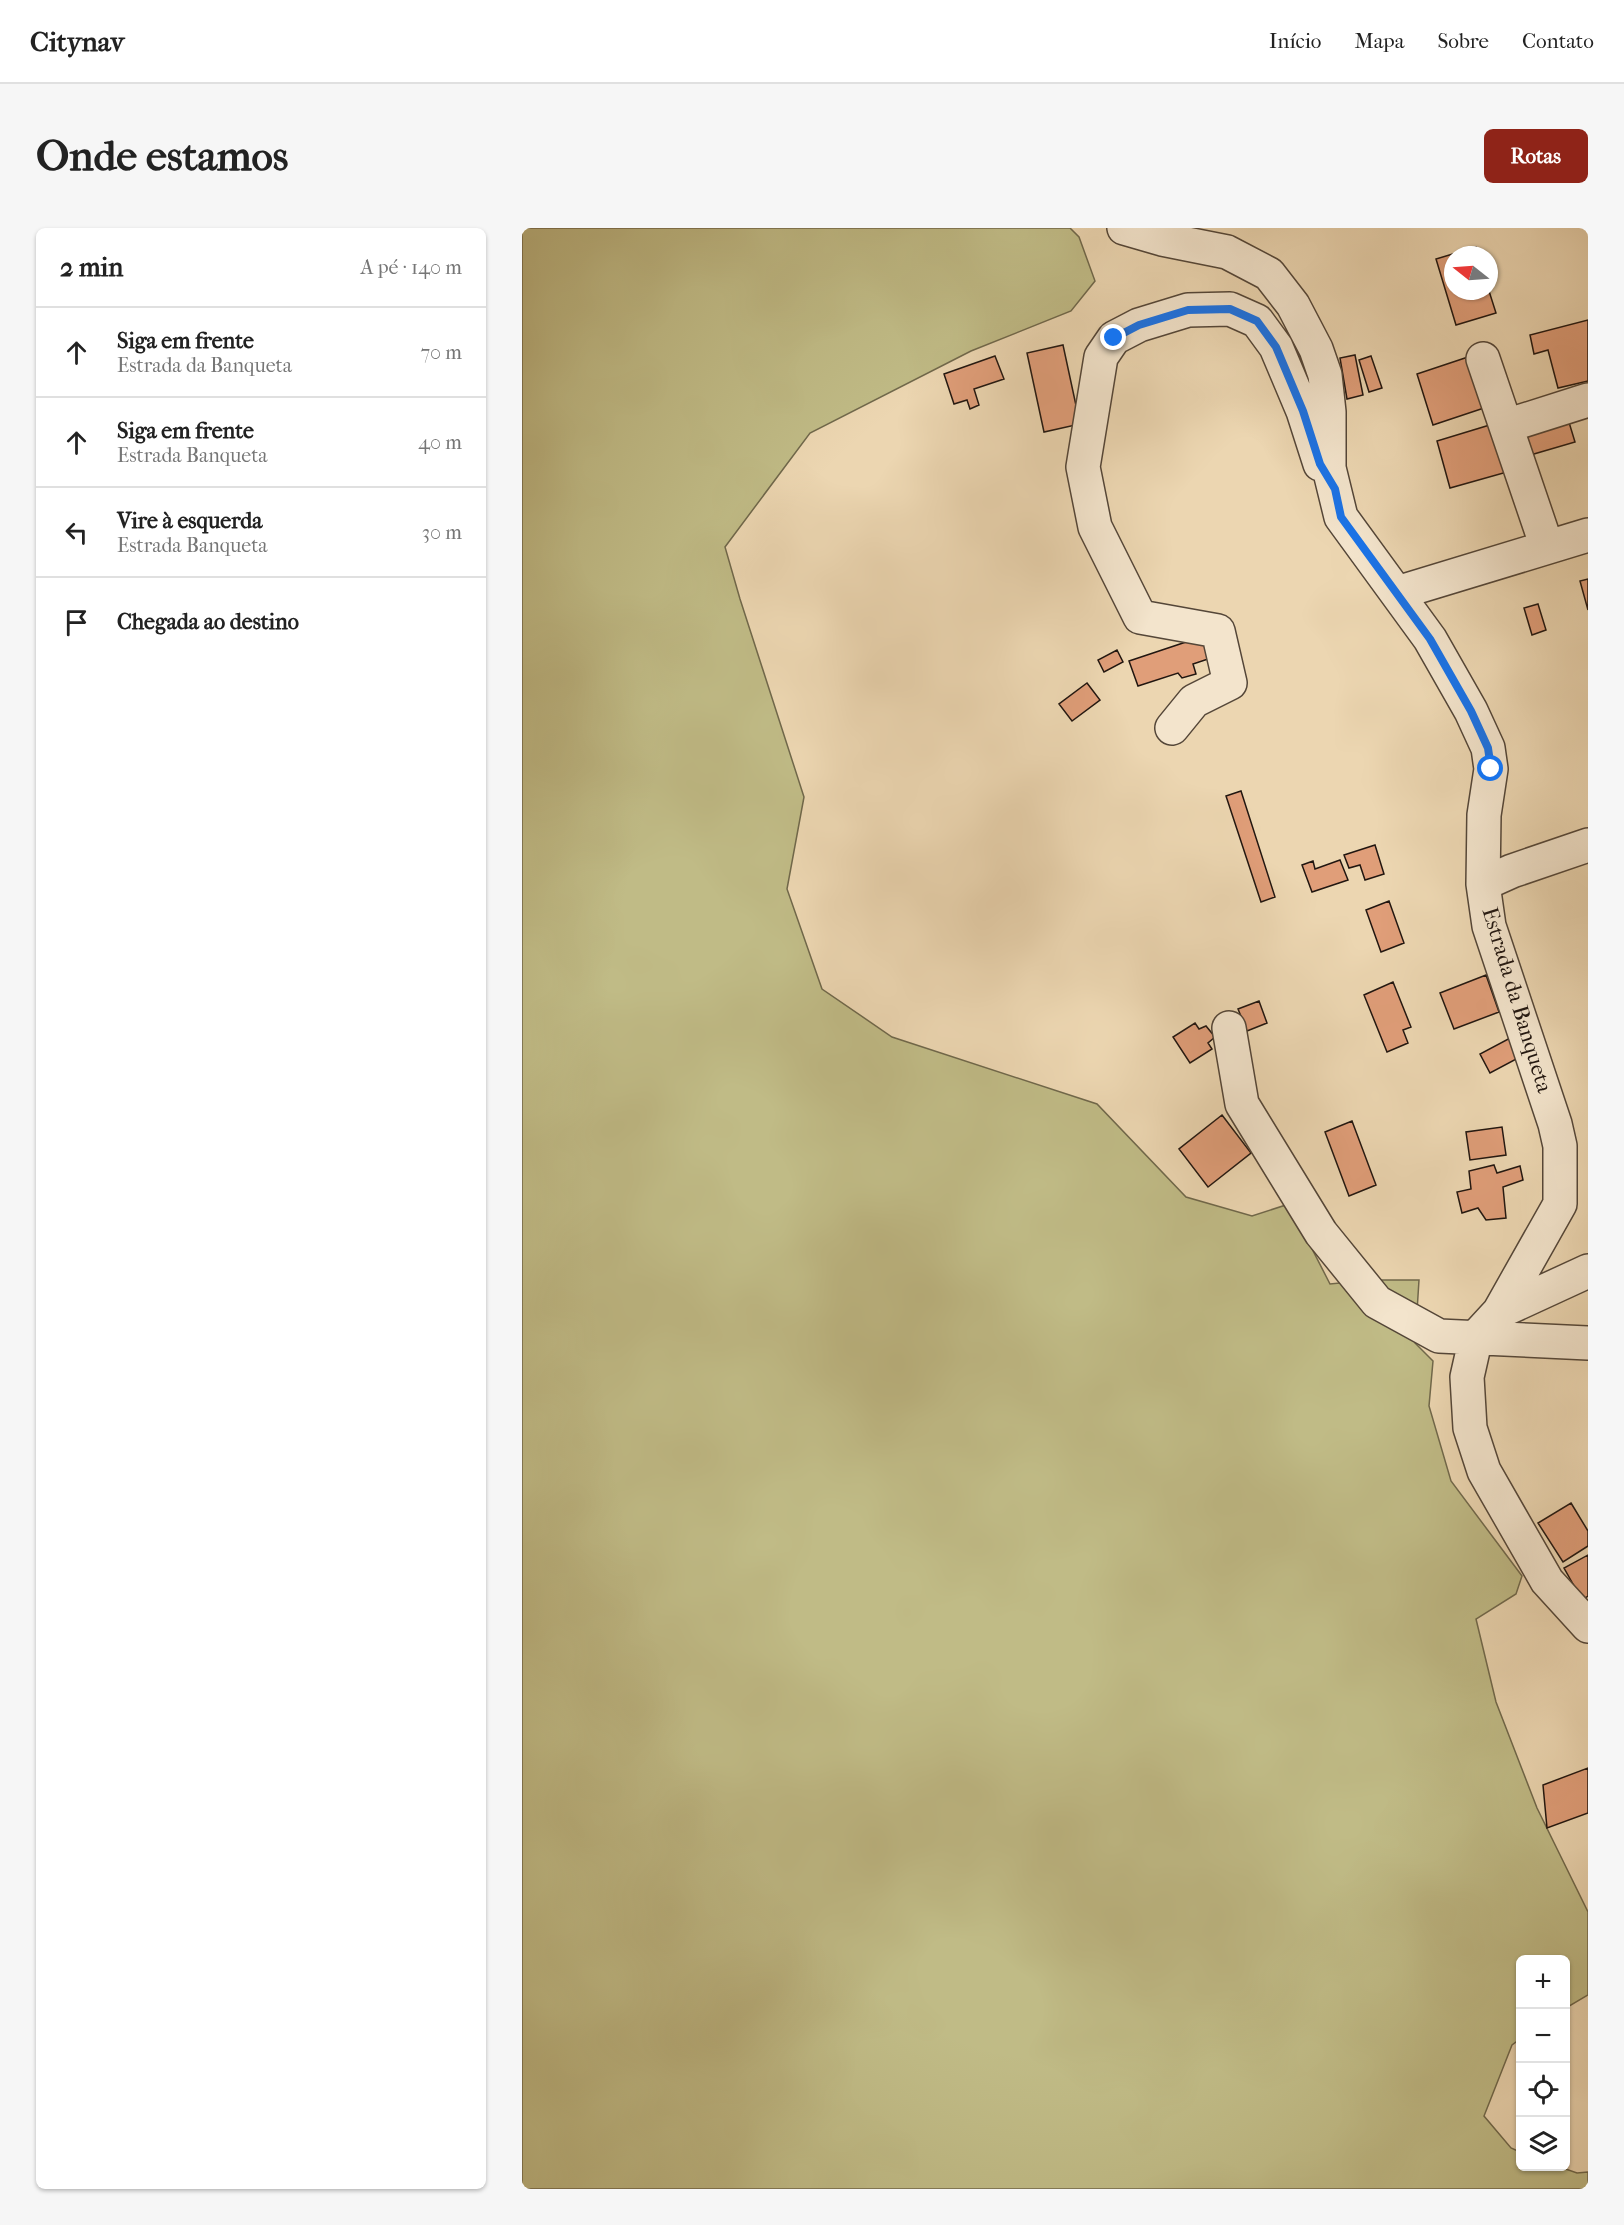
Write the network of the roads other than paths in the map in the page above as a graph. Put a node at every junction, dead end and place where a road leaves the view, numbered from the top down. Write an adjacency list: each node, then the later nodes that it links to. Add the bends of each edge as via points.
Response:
1 (1124, 228): 5 (street, Estrada da Banqueta, via 1227,252 1269,274 1293,305 1325,375 1329,468)
2 (1483, 358): 4 (street)
3 (1588, 400): 4 (street)
4 (1506, 426): 7 (street)
5 (1335, 489): 8 (street, Estrada da Banqueta, via 1341,517); 9 (street, via 1320,464 1276,347 1257,321 1230,309 1188,310 1139,325 1114,338 1101,357 1083,467 1095,527 1140,617 1218,631 1230,683 1194,701)
6 (1588, 535): 7 (street)
7 (1547, 548): 8 (street)
8 (1397, 593): 11 (street, Estrada da Banqueta, via 1430,639 1488,748 1491,769 1484,814)
9 (1172, 728)
10 (1588, 845): 11 (street)
11 (1484, 884): 14 (street, Estrada da Banqueta, via 1489,926 1536,1061 1560,1146 1560,1204)
12 (1229, 1028): 15 (street, via 1242,1104 1321,1233 1377,1302 1438,1336)
13 (1588, 1271): 14 (street)
14 (1499, 1312): 15 (street, Estrada da Banqueta)
15 (1476, 1337): 16 (street); 17 (street, Estrada da Banqueta, via 1467,1387 1470,1428 1484,1471 1547,1581)
16 (1588, 1343)
17 (1588, 1626)

